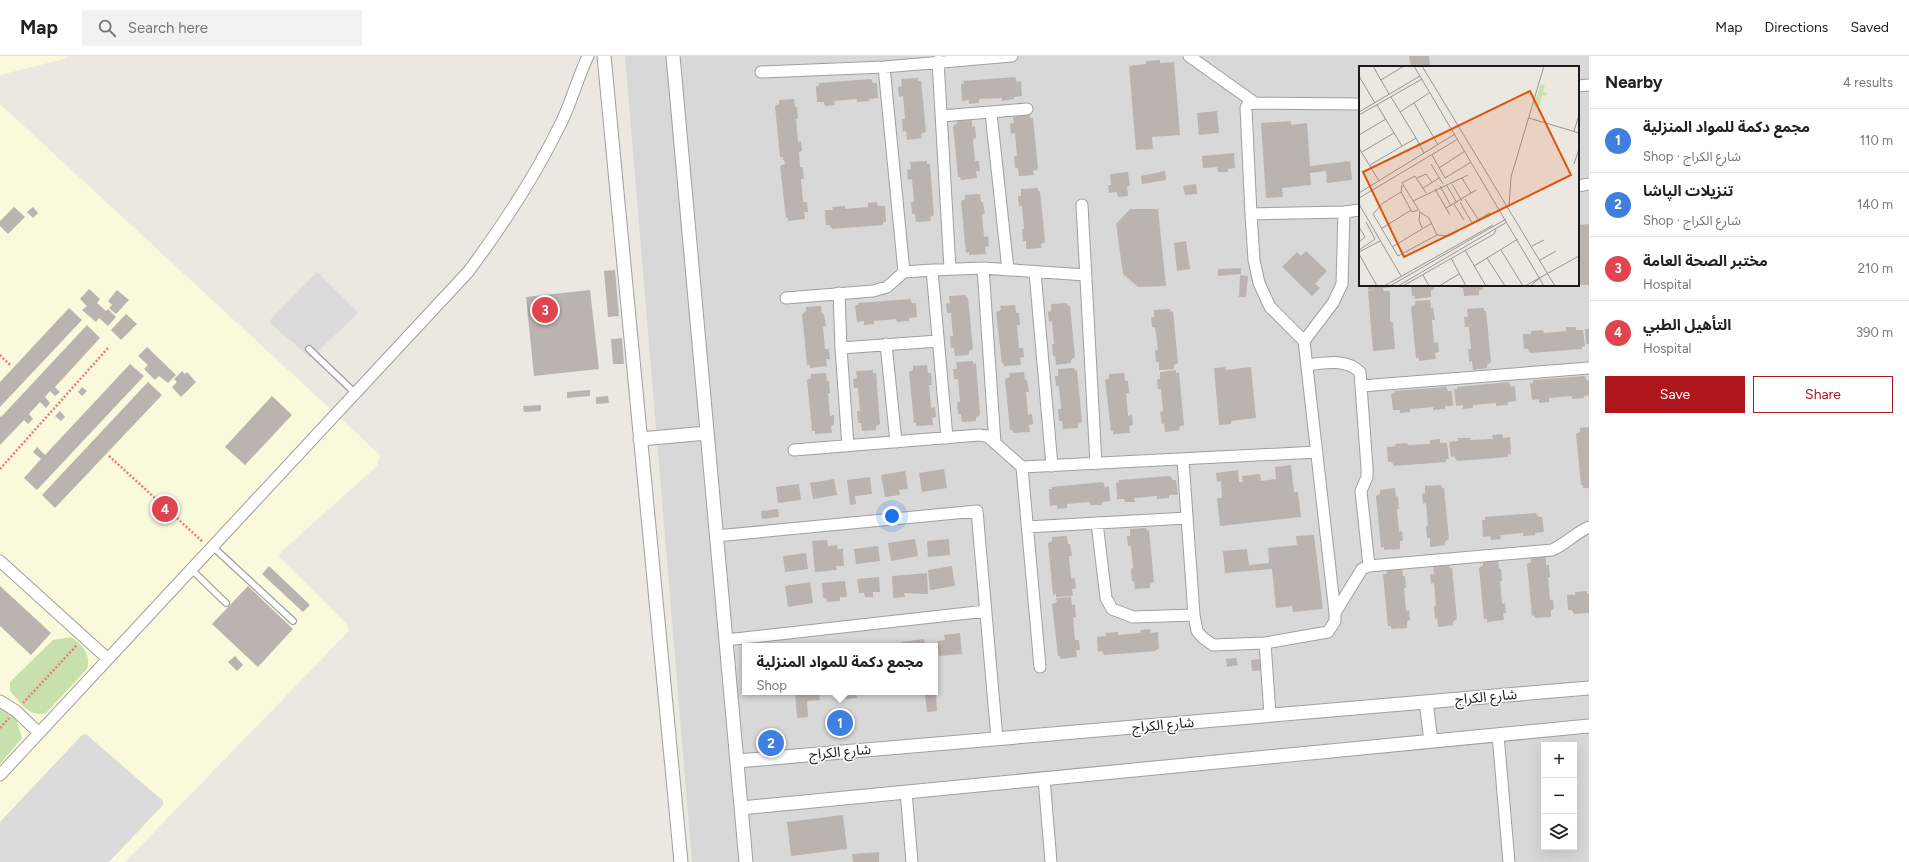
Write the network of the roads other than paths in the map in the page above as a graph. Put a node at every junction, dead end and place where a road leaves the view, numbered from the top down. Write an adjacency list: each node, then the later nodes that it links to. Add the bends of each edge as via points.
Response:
1 (588, 56): 39 (street, via 561,122 534,174 497,233 468,272)
2 (604, 56): 42 (street)
3 (673, 56): 40 (street)
4 (1012, 56): 6 (street)
5 (1189, 56): 11 (street)
6 (938, 61): 7 (street); 15 (street)
7 (884, 67): 8 (street); 26 (street)
8 (761, 72)
9 (1589, 85): 10 (street)
10 (1579, 86)
11 (1255, 103): 12 (street); 21 (street, via 1248,104 1246,108)
12 (1359, 104)
13 (1027, 109): 14 (street)
14 (991, 113): 15 (street); 25 (street)
15 (941, 116): 23 (street)
16 (1589, 184): 17 (street)
17 (1579, 186)
18 (1082, 205): 28 (street)
19 (1359, 210): 20 (street)
20 (1344, 212): 21 (street); 32 (street, via 1342,284 1333,303)
21 (1250, 214): 32 (street, via 1259,283 1270,308)
22 (983, 268): 23 (street); 25 (street); 44 (street)
23 (950, 269): 24 (street)
24 (932, 270): 26 (street); 31 (street)
25 (1008, 270): 27 (street)
26 (904, 272): 29 (street, via 887,287 873,291)
27 (1035, 272): 28 (street); 50 (street)
28 (1086, 275): 49 (street)
29 (839, 293): 30 (street); 34 (street)
30 (786, 298)
31 (938, 341): 33 (street); 41 (street)
32 (1304, 341): 36 (street)
33 (886, 344): 34 (street); 43 (street)
34 (841, 348): 45 (street)
35 (309, 349): 39 (lane)
36 (1307, 365): 38 (street, via 1344,362 1360,372); 47 (street)
37 (1589, 368): 38 (street)
38 (1361, 386): 59 (street, via 1367,477 1361,490)
39 (356, 394): 57 (street)
40 (707, 433): 42 (street); 56 (street)
41 (947, 438): 43 (street); 44 (street, via 979,435 987,436)
42 (640, 439): 84 (street)
43 (896, 442): 45 (street)
44 (995, 443): 51 (street)
45 (848, 446): 46 (street)
46 (794, 450)
47 (1317, 452): 48 (street); 63 (street)
48 (1183, 460): 49 (street); 52 (street)
49 (1096, 464): 50 (street)
50 (1052, 466): 51 (street)
51 (1022, 467): 54 (street)
52 (1187, 518): 53 (street); 64 (street)
53 (1098, 523): 54 (street); 64 (street, via 1106,598 1112,609 1133,617)
54 (1027, 527): 69 (street)
55 (1589, 527): 59 (street, via 1552,550)
56 (716, 536): 62 (street, via 977,511); 66 (street)
57 (211, 547): 60 (street); 65 (lane)
58 (0, 561): 68 (street)
59 (1369, 566): 63 (street, via 1362,568)
60 (190, 569): 61 (lane); 68 (street)
61 (226, 603)
62 (986, 611): 66 (street); 77 (street)
63 (1335, 613): 67 (street, via 1335,621 1328,632)
64 (1194, 615): 67 (street, via 1197,631 1213,645)
65 (293, 621)
66 (726, 640): 79 (street)
67 (1265, 643): 73 (street)
68 (108, 659): 75 (street)
69 (1040, 667)
70 (1589, 688): 72 (street, شارع الكراج)
71 (0, 701): 75 (street, via 16,711)
72 (1426, 702): 73 (street, شارع الكراج); 78 (street)
73 (1270, 715): 77 (street, شارع الكراج)
74 (1589, 726): 76 (street)
75 (40, 733): 80 (street)
76 (1498, 735): 78 (street); 88 (street)
77 (997, 739): 79 (street, شارع الكراج)
78 (1431, 741): 81 (street)
79 (737, 761): 83 (street)
80 (0, 775)
81 (1044, 779): 82 (street); 87 (street)
82 (906, 792): 83 (street); 86 (street)
83 (741, 808): 85 (street)
84 (681, 862)
85 (746, 862)
86 (912, 862)
87 (1051, 862)
88 (1509, 862)

